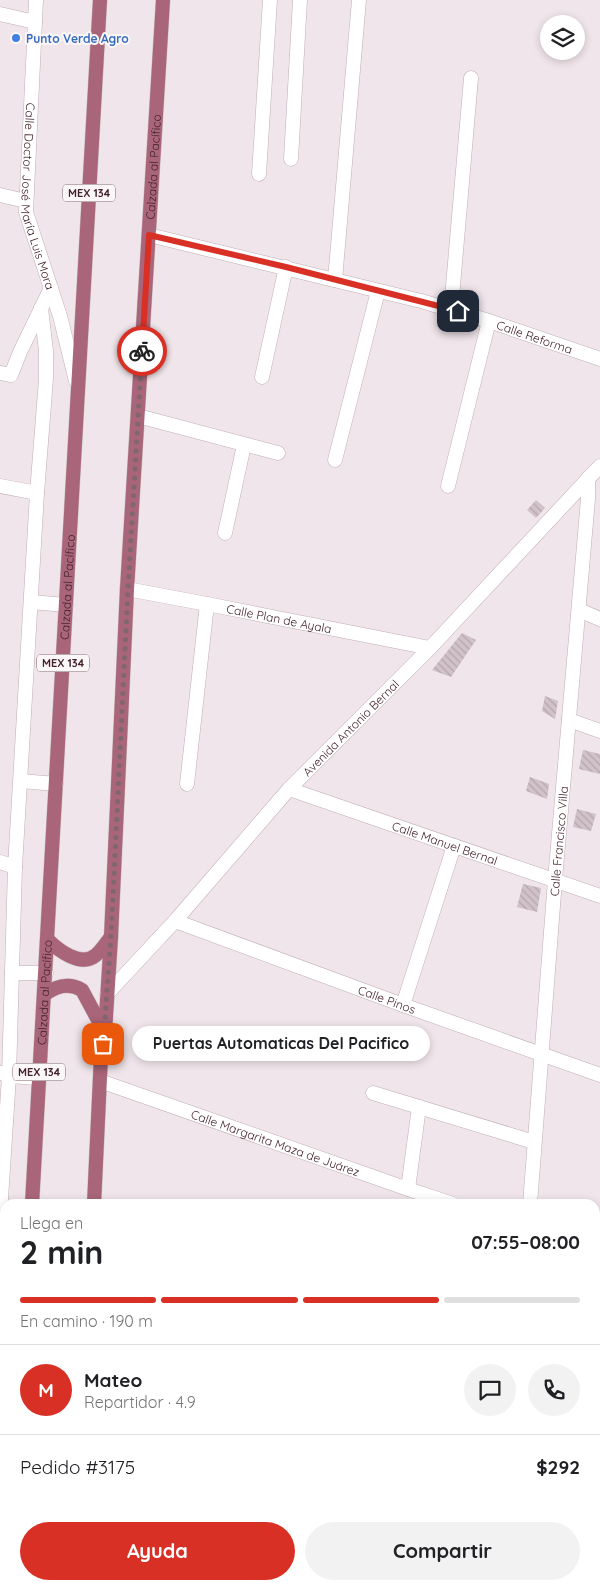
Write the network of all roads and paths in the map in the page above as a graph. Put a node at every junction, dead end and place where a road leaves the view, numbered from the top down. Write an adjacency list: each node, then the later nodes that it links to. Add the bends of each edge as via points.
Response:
1 (36, 0): 8 (street, Calle Doctor José María Luis Mora)
2 (100, 0): 25 (main road, Calzada al Pacífico / MEX 134)
3 (163, 0): 14 (main road, Calzada al Pacífico)
4 (270, 0): 11 (street)
5 (300, 0): 10 (street)
6 (359, 0): 16 (street)
7 (0, 14): 8 (street)
8 (35, 22): 13 (street, Calle Doctor José María Luis Mora)
9 (471, 78): 20 (street)
10 (291, 158)
11 (259, 174)
12 (0, 195): 13 (street)
13 (26, 201): 17 (street, Calle Doctor José María Luis Mora, via 28,222)
14 (149, 235): 15 (street, Calle Reforma); 26 (main road, Calzada al Pacífico)
15 (286, 267): 16 (street, Calle Reforma); 24 (street)
16 (336, 280): 18 (street, Calle Reforma)
17 (52, 288): 19 (street); 25 (street, Calle Doctor José María Luis Mora)
18 (378, 291): 20 (street, Calle Reforma); 29 (street)
19 (41, 308): 23 (street); 34 (street, via 46,379)
20 (451, 309): 21 (street, Calle Reforma)
21 (489, 321): 22 (street, Calle Reforma); 33 (street)
22 (600, 359)
23 (6, 374)
24 (262, 377)
25 (77, 386): 40 (main road, Calzada al Pacífico / MEX 134)
26 (138, 416): 27 (street); 37 (main road, Calzada al Pacífico)
27 (244, 445): 28 (street); 36 (street)
28 (278, 453)
29 (334, 460)
30 (600, 466): 31 (street, Avenida Antonio Bernal)
31 (588, 478): 35 (street, Calle Francisco Villa); 43 (street, Avenida Antonio Bernal)
32 (0, 486): 34 (street)
33 (448, 486)
34 (37, 493): 38 (street)
35 (594, 502): 41 (street, Calle Francisco Villa)
36 (225, 533)
37 (128, 589): 39 (street, Calle Plan de Ayala); 56 (main road, Calzada al Pacífico)
38 (31, 602): 40 (street); 46 (street)
39 (208, 604): 43 (street, Calle Plan de Ayala); 48 (street)
40 (66, 605): 47 (main road, Calzada al Pacífico / MEX 134)
41 (579, 610): 42 (street); 44 (street, Calle Francisco Villa)
42 (600, 619)
43 (430, 648): 49 (street, Avenida Antonio Bernal)
44 (569, 720): 45 (street); 53 (street, Calle Francisco Villa)
45 (600, 731)
46 (21, 781): 47 (street); 52 (street)
47 (56, 784): 57 (main road, Calzada al Pacífico / MEX 134)
48 (187, 784)
49 (289, 790): 50 (street, Calle Manuel Bernal); 55 (street, Avenida Antonio Bernal)
50 (454, 846): 53 (street, Calle Manuel Bernal); 62 (street)
51 (0, 862): 52 (street)
52 (15, 867): 58 (street)
53 (555, 880): 54 (street, Calle Manuel Bernal); 64 (street, Calle Francisco Villa)
54 (600, 896)
55 (175, 921): 60 (street, Avenida Antonio Bernal); 62 (street, Calle Pinos)
56 (111, 937): 57 (main road, via 95,956 84,959 56,948); 60 (main road, Calzada al Pacífico)
57 (48, 940): 59 (main road, Calzada al Pacífico / MEX 134)
58 (12, 972): 59 (street); 65 (street)
59 (46, 973): 61 (main road, Calzada al Pacífico / MEX 134)
60 (107, 994): 63 (main road, Calzada al Pacífico)
61 (44, 995): 63 (main road, via 63,986 82,990); 67 (main road, Calzada al Pacífico / MEX 134)
62 (402, 1005): 64 (street, Calle Pinos)
63 (104, 1032): 68 (main road, Calzada al Pacífico)
64 (541, 1054): 66 (street, Calle Pinos); 72 (street, Calle Francisco Villa)
65 (4, 1074): 67 (street); 71 (street)
66 (600, 1075)
67 (38, 1078): 75 (main road, Calzada al Pacífico / MEX 134)
68 (100, 1081): 73 (street, Calle Margarita Maza de Juárez); 76 (main road, Calzada al Pacífico)
69 (373, 1093): 70 (street)
70 (419, 1107): 72 (street); 73 (street)
71 (3, 1125): 74 (street)
72 (534, 1142): 78 (street, Calle Francisco Villa)
73 (408, 1190): 77 (street, Calle Margarita Maza de Juárez)
74 (1, 1199)
75 (32, 1199)
76 (94, 1199)
77 (437, 1199)
78 (530, 1199)

